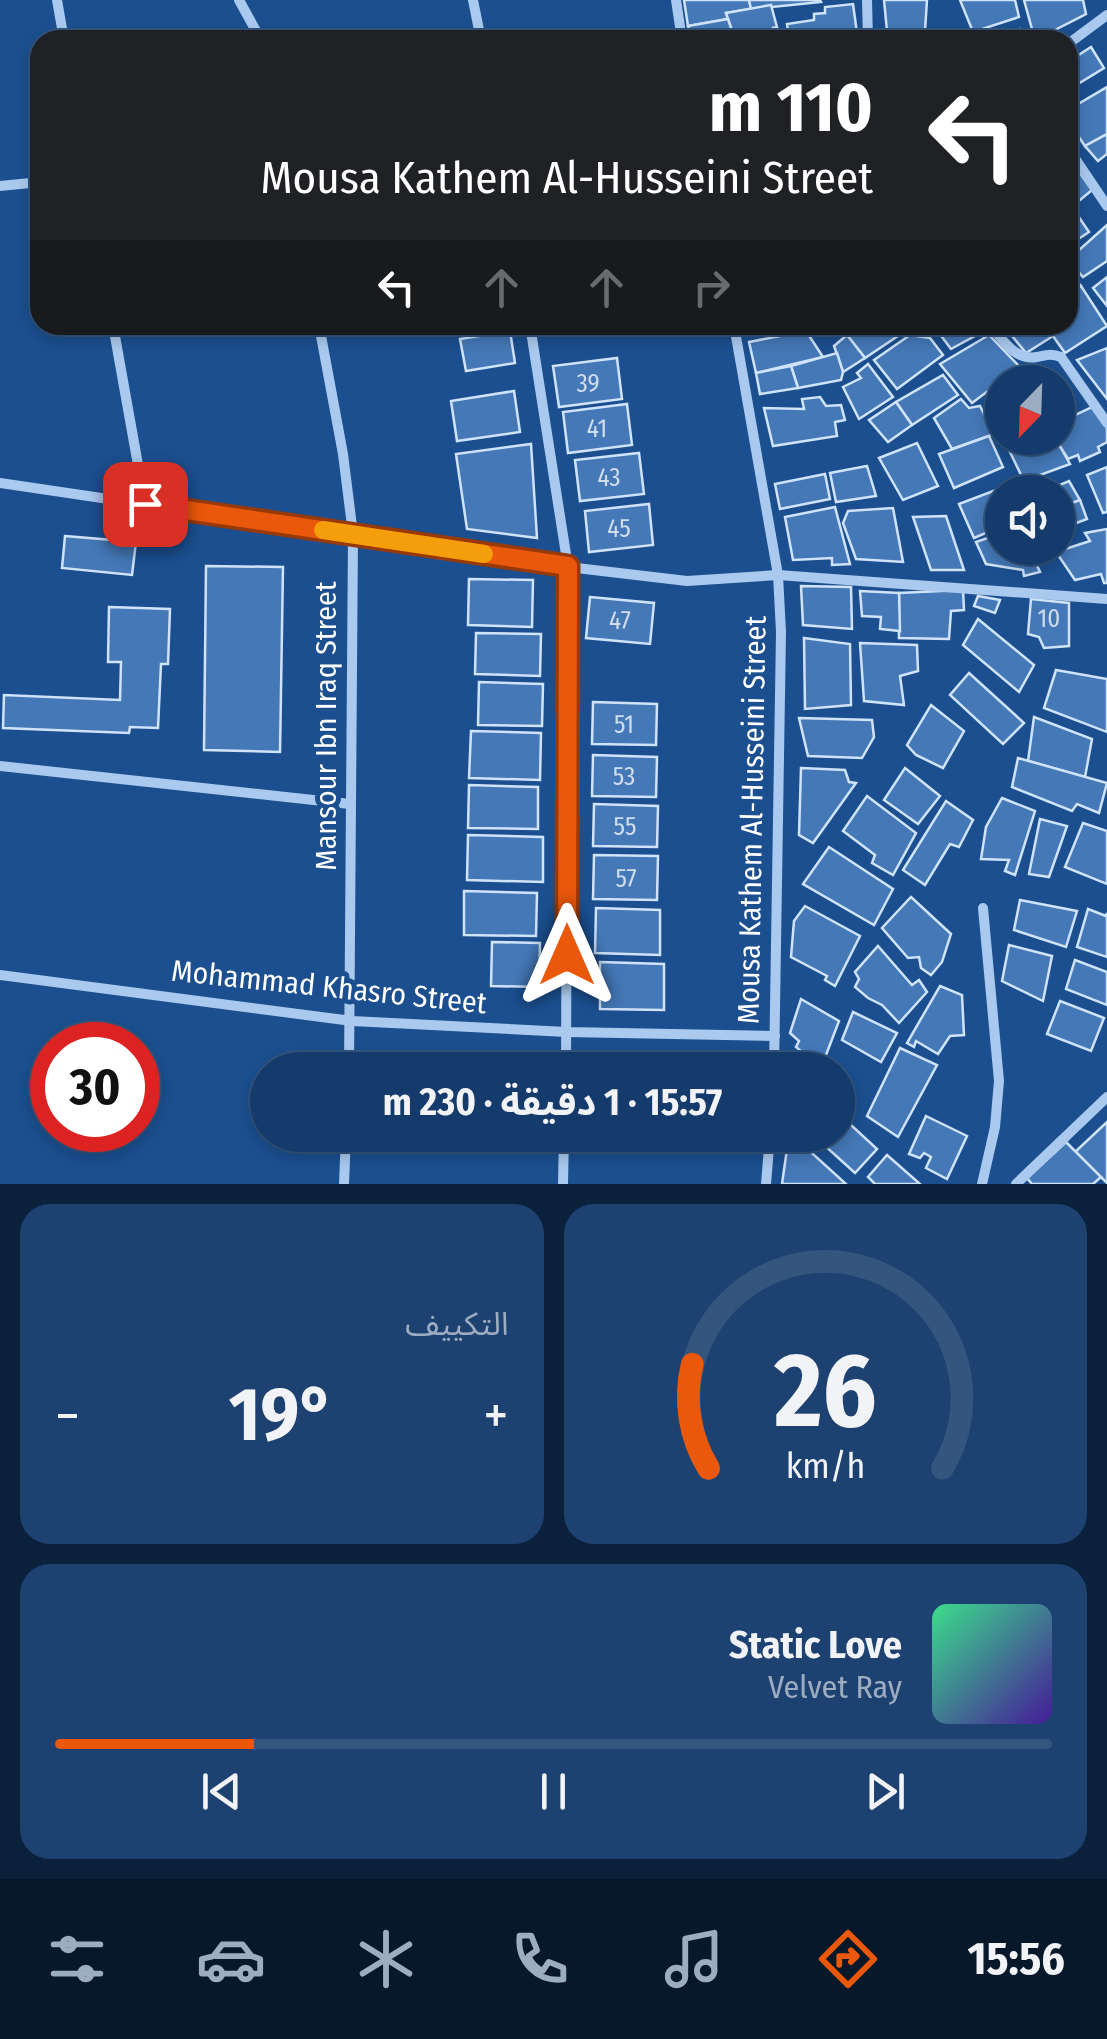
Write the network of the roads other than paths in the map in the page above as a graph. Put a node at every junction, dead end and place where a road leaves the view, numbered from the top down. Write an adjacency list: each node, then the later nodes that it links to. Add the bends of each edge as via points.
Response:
1 (57, 0): 7 (street)
2 (240, 0): 8 (street)
3 (474, 0): 9 (street)
4 (676, 0): 10 (street)
5 (866, 0): 11 (street)
6 (1107, 14): 12 (street)
7 (62, 30)
8 (256, 30)
9 (479, 30)
10 (680, 30)
11 (868, 30)
12 (1078, 36)
13 (1078, 163): 16 (street)
14 (30, 183): 15 (street)
15 (0, 186)
16 (1107, 206)
17 (115, 335): 24 (street)
18 (321, 335): 25 (street, Mansour Ibn Iraq Street)
19 (532, 335): 26 (street)
20 (736, 335): 27 (street)
21 (1000, 335): 22 (street, via 1022,356 1061,357)
22 (1107, 423)
23 (0, 483): 24 (street, Mousa Kathem Al-Husseini Street)
24 (145, 504): 25 (street, Mousa Kathem Al-Husseini Street)
25 (353, 534): 26 (street, Mousa Kathem Al-Husseini Street); 30 (street, Mansour Ibn Iraq Street)
26 (568, 566): 27 (street, Mousa Kathem Al-Husseini Street, via 687,581); 35 (street)
27 (778, 575): 28 (street); 36 (street, Mousa Kathem Al-Husseini Street)
28 (1107, 599)
29 (0, 766): 30 (street)
30 (350, 804): 34 (street, Mansour Ibn Iraq Street)
31 (982, 908): 47 (street, via 999,1080)
32 (0, 965): 33 (street)
33 (1, 975): 34 (street, Mohammad Khasro Street)
34 (352, 1021): 35 (street, Mohammad Khasro Street); 37 (street, Mansour Ibn Iraq Street)
35 (567, 1032): 36 (street, Mohammad Khasro Street); 38 (street)
36 (775, 1036): 39 (street, Mousa Kathem Al-Husseini Street)
37 (351, 1052)
38 (566, 1052)
39 (775, 1052)
40 (1107, 1097): 48 (street)
41 (345, 1152): 44 (street)
42 (564, 1152): 45 (street)
43 (769, 1152): 46 (street)
44 (344, 1184)
45 (563, 1184)
46 (766, 1184)
47 (982, 1184)
48 (1016, 1184)

